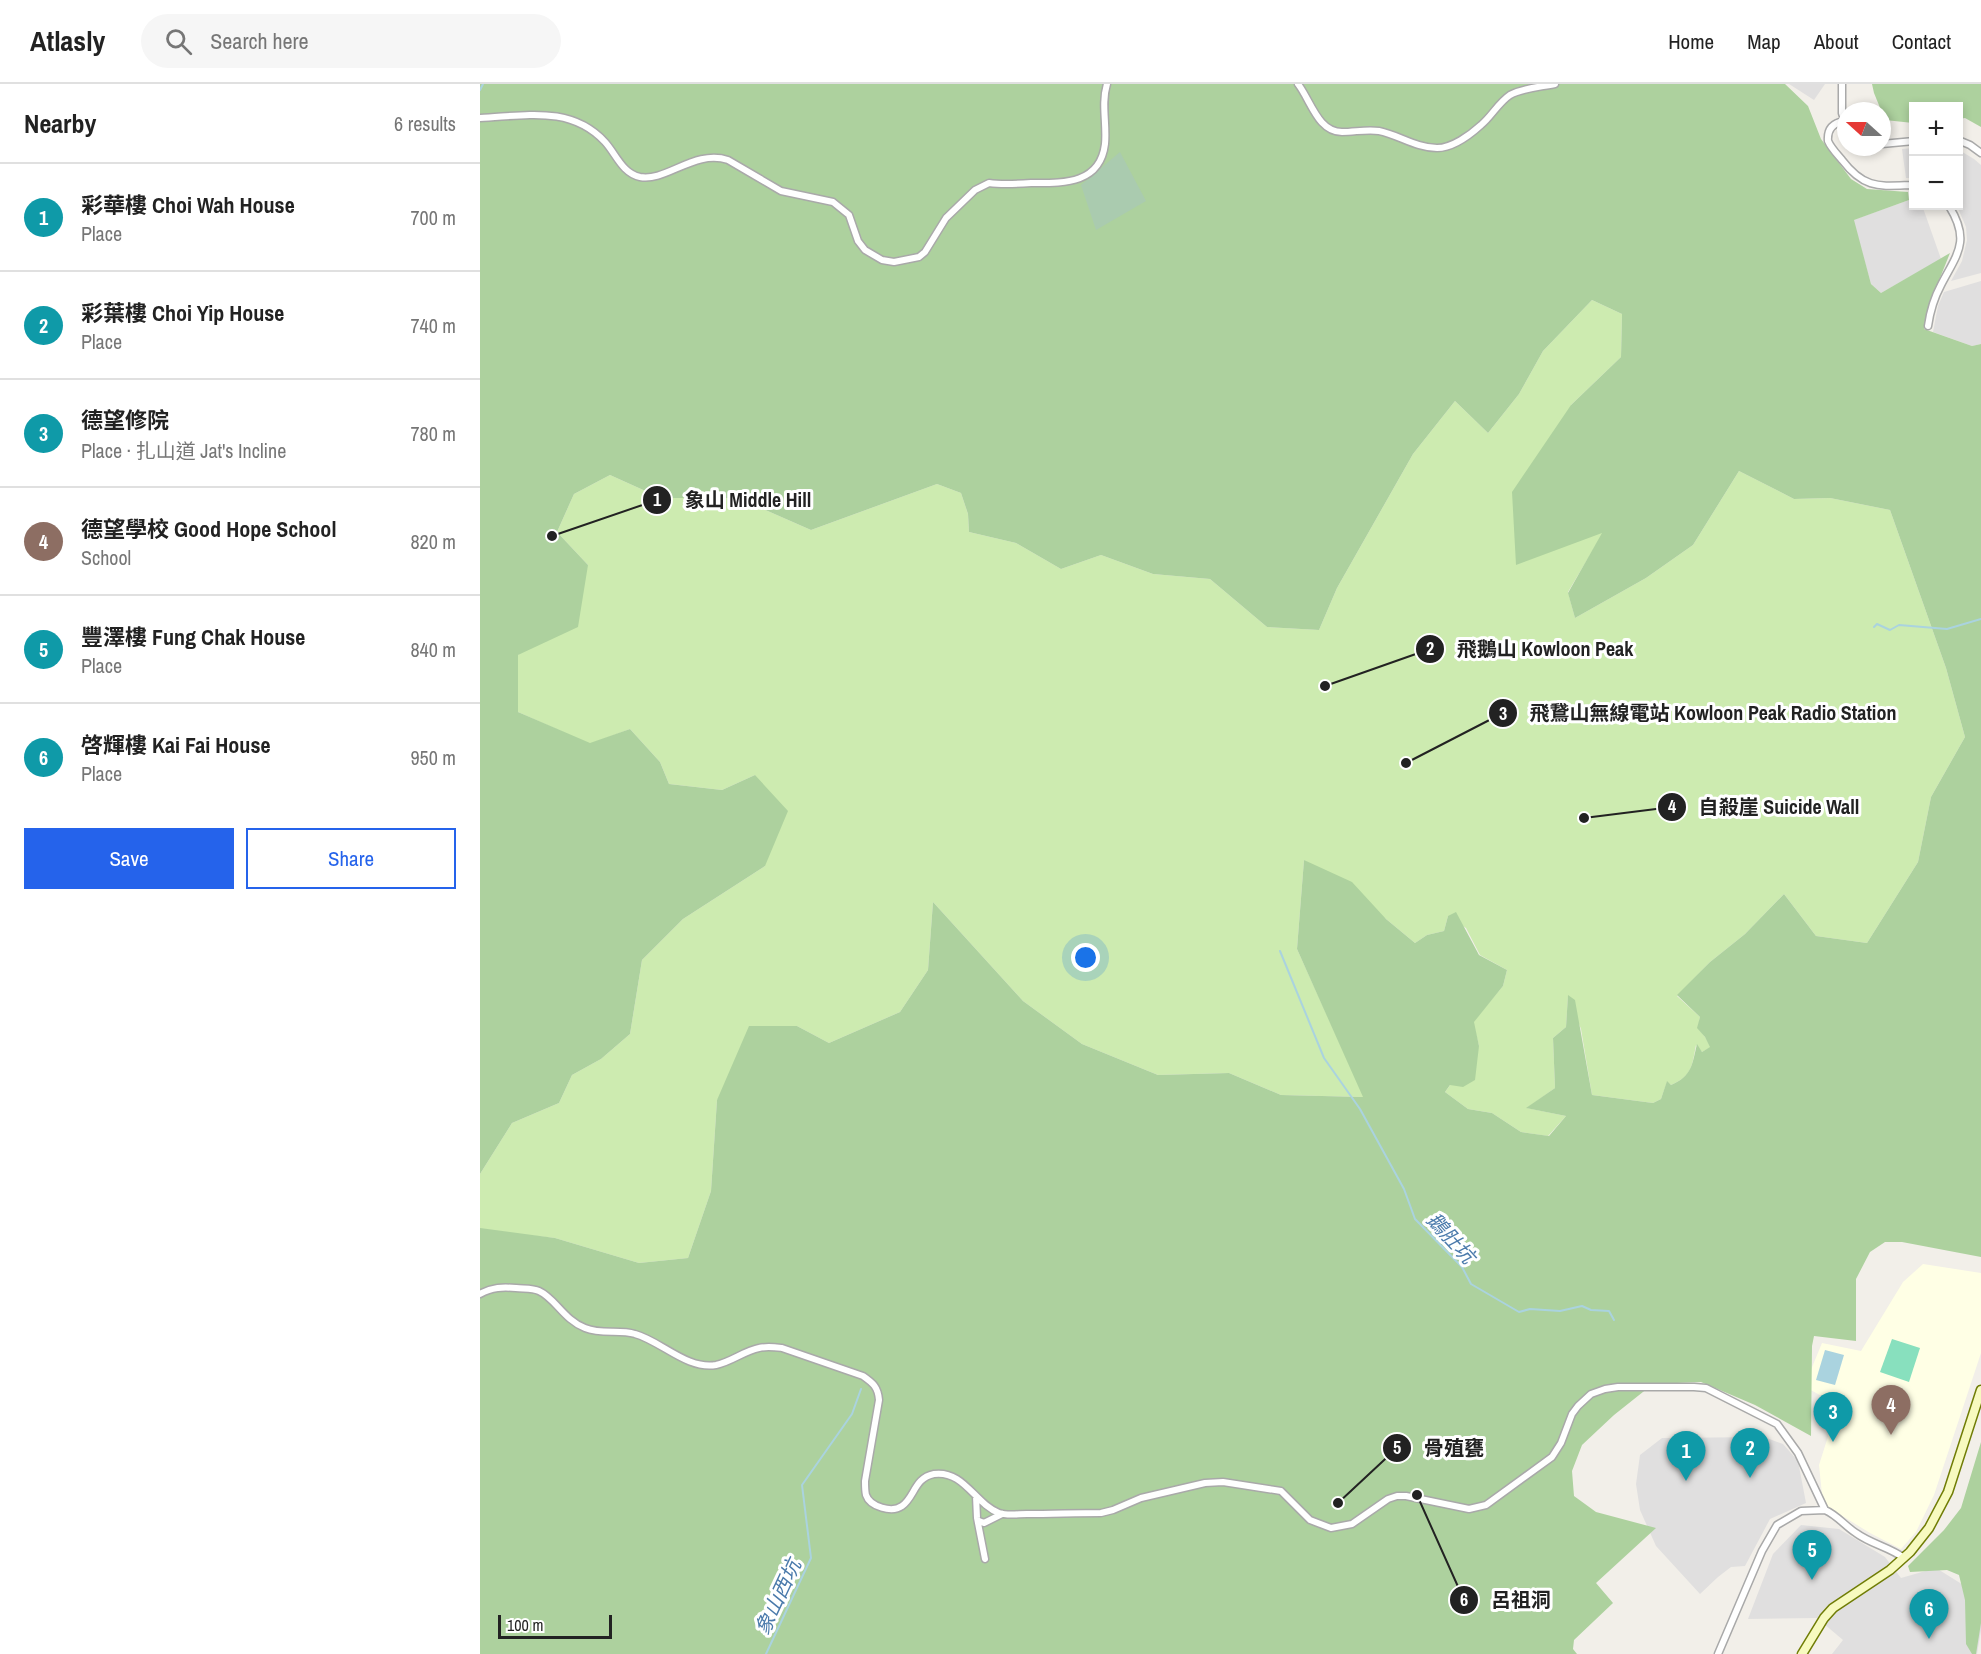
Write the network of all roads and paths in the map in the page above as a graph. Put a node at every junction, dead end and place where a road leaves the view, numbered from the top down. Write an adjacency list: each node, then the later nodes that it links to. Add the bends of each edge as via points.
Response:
1 (1107, 84): 6 (street, via 1104,150 1091,172 1064,183 982,186 946,218 925,252 894,262 865,250 849,215 833,202 781,191 728,160 708,158 640,177 622,166 603,139 577,121 552,115)
2 (1298, 84): 3 (street, via 1322,123 1334,132 1374,130 1421,146 1440,148 1481,126 1509,96)
3 (1555, 84)
4 (1842, 84): 5 (street)
5 (1842, 102)
6 (480, 118)
7 (1837, 123): 11 (street, via 1829,129 1828,141)
8 (1909, 141): 10 (street)
9 (1963, 142): 12 (street)
10 (1891, 143)
11 (1837, 153)
12 (1981, 153)
13 (1839, 156): 14 (street, via 1853,174 1869,184)
14 (1909, 185)
15 (1951, 210): 16 (street, via 1959,228 1959,250 1936,295)
16 (1928, 326)
17 (480, 1294): 19 (street, via 501,1287 537,1291 585,1328 636,1334 699,1364 715,1365 758,1348 776,1347 863,1376 874,1384 879,1400 865,1481 870,1501 879,1507 902,1506 915,1487 934,1474 962,1481)
18 (1981, 1390): 23 (main road, via 1940,1510)
19 (976, 1496): 21 (street); 22 (street)
20 (1825, 1510): 21 (street, via 1798,1453 1777,1424 1706,1388 1694,1386 1618,1387 1591,1394 1572,1414 1552,1457 1478,1508 1397,1496 1352,1524 1332,1528 1310,1520 1281,1491 1222,1482 1141,1498 1101,1513); 23 (street, via 1856,1534); 25 (street, via 1801,1511 1776,1525)
21 (1002, 1515): 22 (street, via 984,1523)
22 (979, 1521): 24 (street)
23 (1904, 1558): 26 (main road, via 1874,1583 1833,1608)
24 (985, 1559)
25 (1718, 1654)
26 (1802, 1654)

